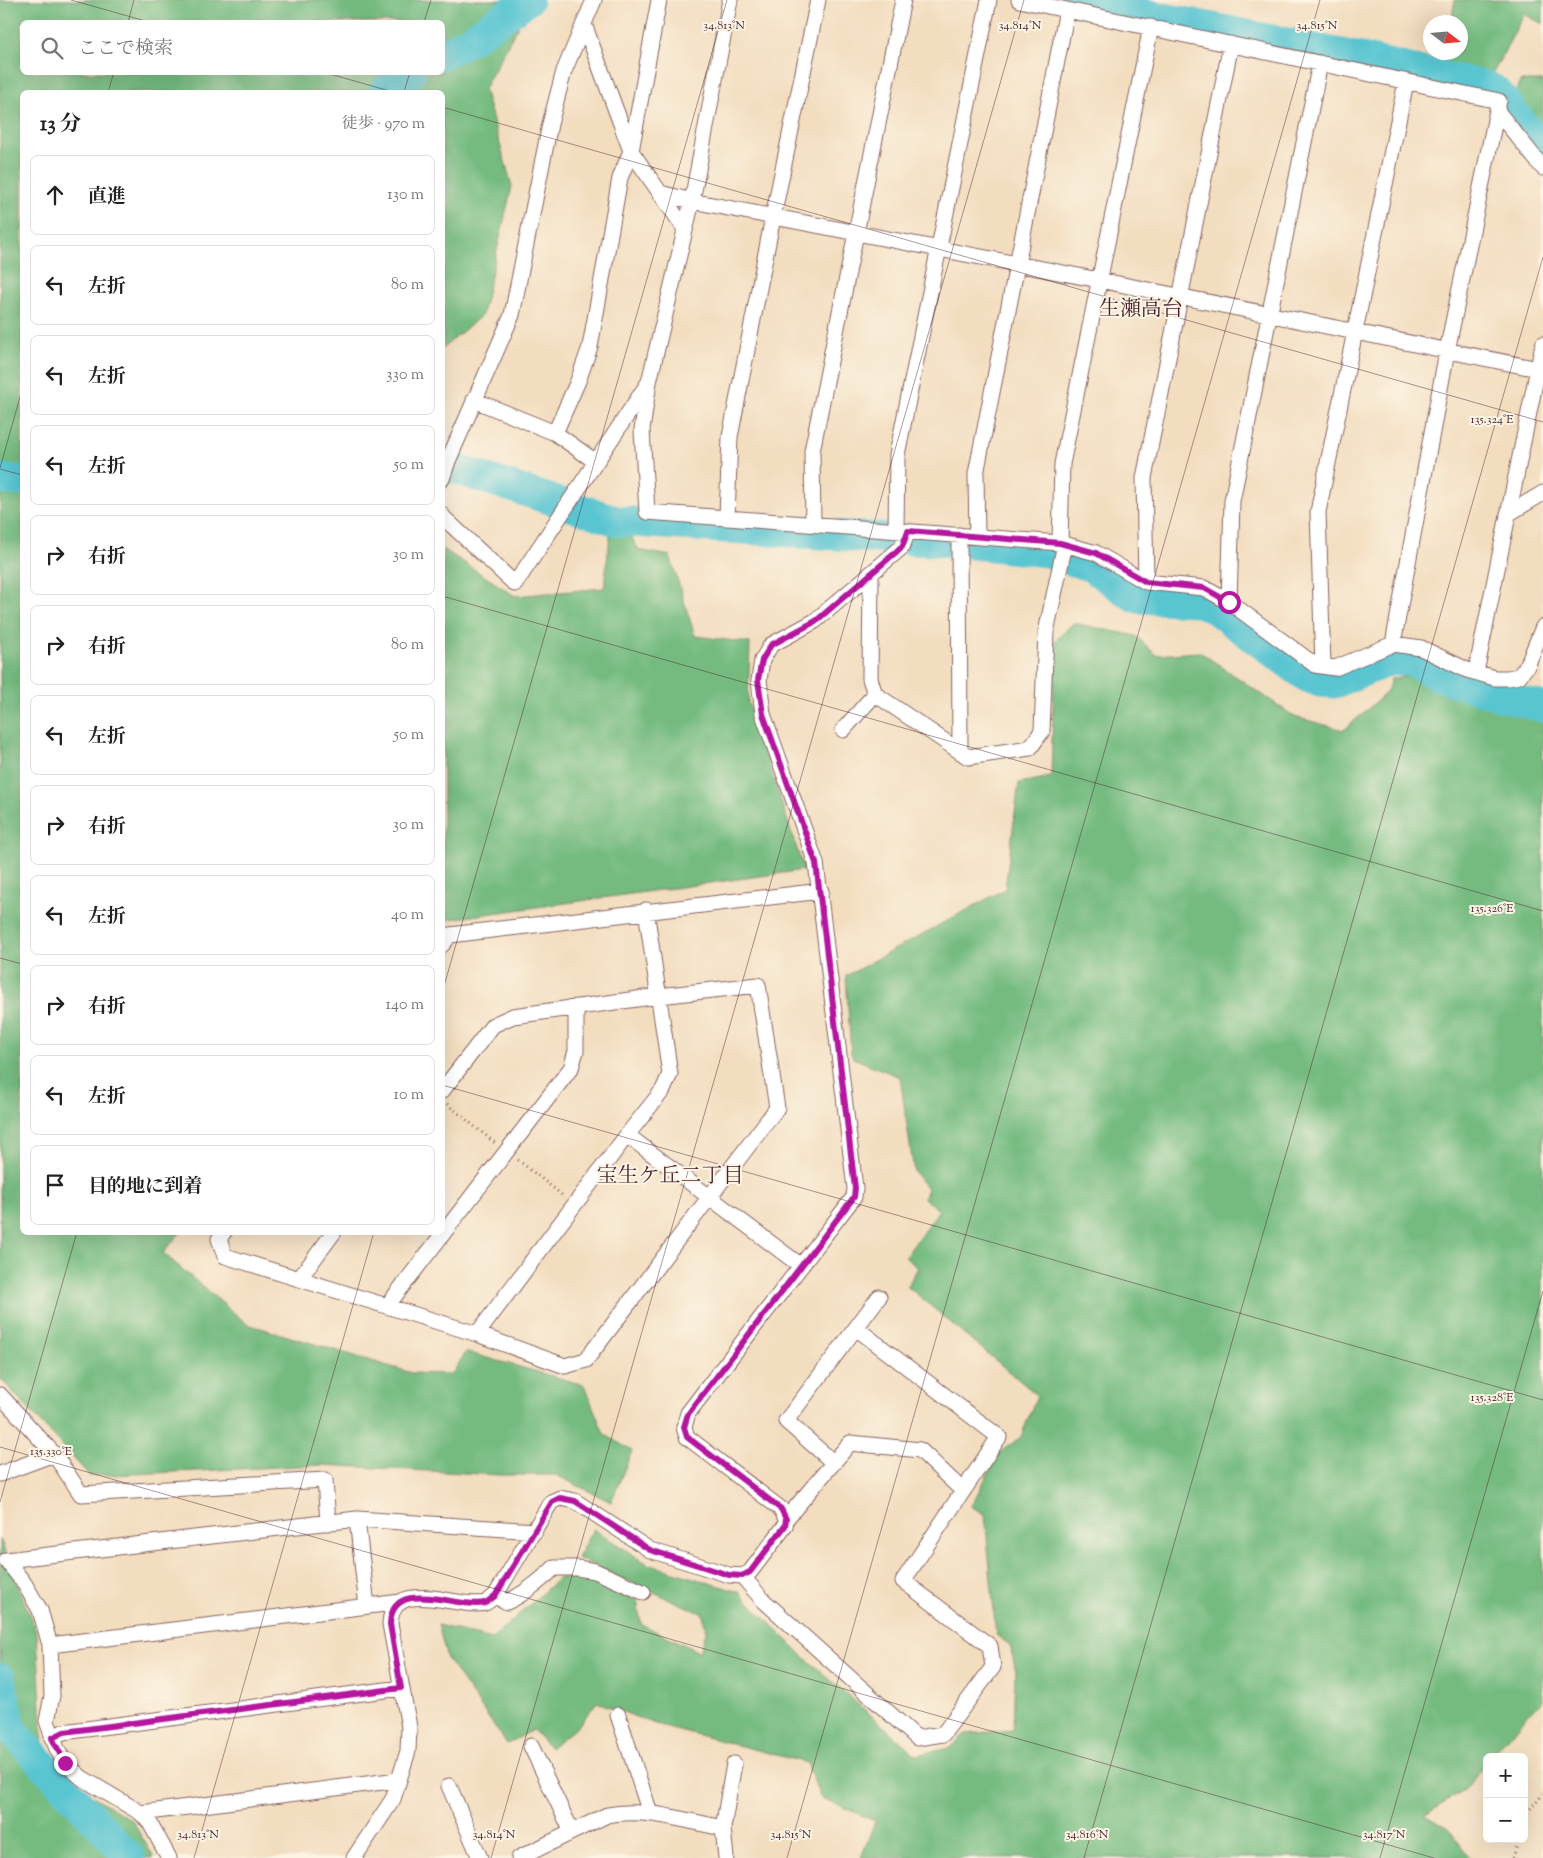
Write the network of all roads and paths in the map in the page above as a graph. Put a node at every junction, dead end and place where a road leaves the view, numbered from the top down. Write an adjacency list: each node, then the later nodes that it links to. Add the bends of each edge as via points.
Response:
1 (594, 0): 9 (street)
2 (659, 0): 15 (street)
3 (730, 0): 18 (street)
4 (818, 0): 19 (street)
5 (903, 0): 21 (street)
6 (989, 0): 22 (street)
7 (1019, 0): 8 (street)
8 (1067, 10): 10 (street); 23 (street)
9 (584, 24): 15 (street); 32 (street, via 564,71 550,124 512,315)
10 (1151, 27): 11 (street); 24 (street)
11 (1231, 44): 12 (street); 25 (street)
12 (1320, 63): 13 (street); 26 (street)
13 (1406, 82): 14 (street, via 1499,101); 27 (street)
14 (1497, 111): 16 (street); 29 (street)
15 (631, 151): 17 (street); 33 (street, via 620,178 590,347)
16 (1543, 168)
17 (660, 193): 18 (street); 20 (street)
18 (692, 201): 19 (street); 20 (street)
19 (773, 217): 21 (street); 38 (street, via 730,437)
20 (685, 229): 31 (street)
21 (855, 233): 22 (street); 40 (street, via 812,451)
22 (939, 249): 23 (street); 41 (street, via 897,455)
23 (1017, 264): 24 (street); 43 (street, via 976,474)
24 (1099, 280): 25 (street); 44 (street, via 1062,464)
25 (1182, 297): 26 (street); 46 (street, via 1144,478)
26 (1268, 314): 27 (street); 47 (street, via 1232,501)
27 (1356, 332): 29 (street); 50 (street, via 1318,512)
28 (1543, 344): 30 (street)
29 (1447, 351): 30 (street); 49 (street)
30 (1538, 369): 37 (street)
31 (649, 382): 34 (street); 38 (street, via 642,430 647,512)
32 (474, 400): 33 (street); 35 (street)
33 (554, 433): 34 (street)
34 (596, 462): 39 (street, via 515,584)
35 (445, 470)
36 (1543, 493): 37 (street)
37 (1508, 514): 51 (street)
38 (727, 518): 40 (street)
39 (445, 519)
40 (813, 524): 41 (street)
41 (902, 531): 42 (street); 45 (street, via 902,547)
42 (959, 535): 43 (street); 54 (street)
43 (977, 536): 44 (street)
44 (1062, 550): 46 (street, via 1096,553); 54 (street, via 1046,632 1042,731 1030,748 968,757)
45 (871, 574): 52 (street, via 870,679); 55 (street, via 816,621 771,645 762,660 758,680 763,714 816,863)
46 (1146, 582): 47 (street, via 1204,588)
47 (1229, 602): 50 (street, via 1315,664)
48 (1543, 627): 51 (street, via 1527,666 1519,676 1495,678)
49 (1393, 644): 50 (street, via 1335,668); 51 (street, via 1421,648)
50 (1323, 666)
51 (1476, 672)
52 (875, 694): 53 (street); 54 (street)
53 (844, 730)
54 (960, 752)
55 (821, 890): 56 (street); 67 (street, via 855,1188 854,1197)
56 (646, 910): 57 (street, via 450,935); 58 (street)
57 (445, 941)
58 (659, 996): 59 (street); 61 (street, via 670,1074 664,1090); 62 (street, via 758,985 777,1108)
59 (576, 1007): 60 (street, via 513,1016 493,1025); 63 (street, via 576,1050 571,1068)
60 (445, 1087)
61 (627, 1135): 62 (street); 72 (street)
62 (709, 1197): 67 (street); 72 (street, via 586,1360 566,1366)
63 (445, 1231)
64 (222, 1235): 68 (street, via 219,1239 225,1256)
65 (332, 1235): 68 (street)
66 (442, 1235): 70 (street)
67 (801, 1266): 79 (street, via 688,1414 684,1427 687,1437 781,1509)
68 (299, 1279): 70 (street)
69 (879, 1297): 71 (street)
70 (387, 1306): 72 (street)
71 (856, 1328): 75 (street, via 786,1421); 77 (street, via 999,1437)
72 (477, 1334)
73 (0, 1395): 74 (street)
74 (54, 1454): 76 (street); 80 (street, via 82,1494 325,1480)
75 (834, 1462): 77 (street, via 850,1443 920,1450); 79 (street)
76 (0, 1474)
77 (963, 1491): 83 (street, via 903,1581 990,1646 993,1667 943,1734 917,1738 763,1600)
78 (356, 1519): 80 (street); 81 (street); 87 (street)
79 (786, 1519): 83 (street, via 785,1526 750,1572)
80 (328, 1524): 82 (street)
81 (535, 1531): 83 (street, via 552,1502 560,1498 575,1501 650,1550 729,1575); 85 (street)
82 (3, 1559): 88 (street, via 24,1583 40,1610)
83 (742, 1576)
84 (643, 1592): 85 (street, via 594,1571 554,1568 507,1602)
85 (495, 1596): 86 (street, via 486,1603 419,1596)
86 (401, 1602): 87 (street); 89 (street, via 390,1614)
87 (367, 1606): 88 (street)
88 (50, 1645): 91 (street, via 52,1696 47,1721)
89 (401, 1688): 91 (street, via 64,1732); 94 (street, via 409,1727 408,1751)
90 (618, 1715): 99 (street)
91 (52, 1738): 98 (street, via 65,1763 82,1778)
92 (531, 1746): 101 (street)
93 (734, 1764): 100 (street)
94 (398, 1780): 98 (street); 104 (street, via 393,1799)
95 (449, 1786): 105 (street)
96 (1543, 1793): 97 (path)
97 (1528, 1812)
98 (141, 1813): 103 (street)
99 (650, 1813): 100 (street); 101 (street, via 623,1811)
100 (723, 1828): 107 (street)
101 (572, 1832): 106 (street)
102 (1518, 1843): 108 (path)
103 (169, 1858)
104 (354, 1858)
105 (480, 1858)
106 (519, 1858)
107 (726, 1858)
108 (1513, 1858)

